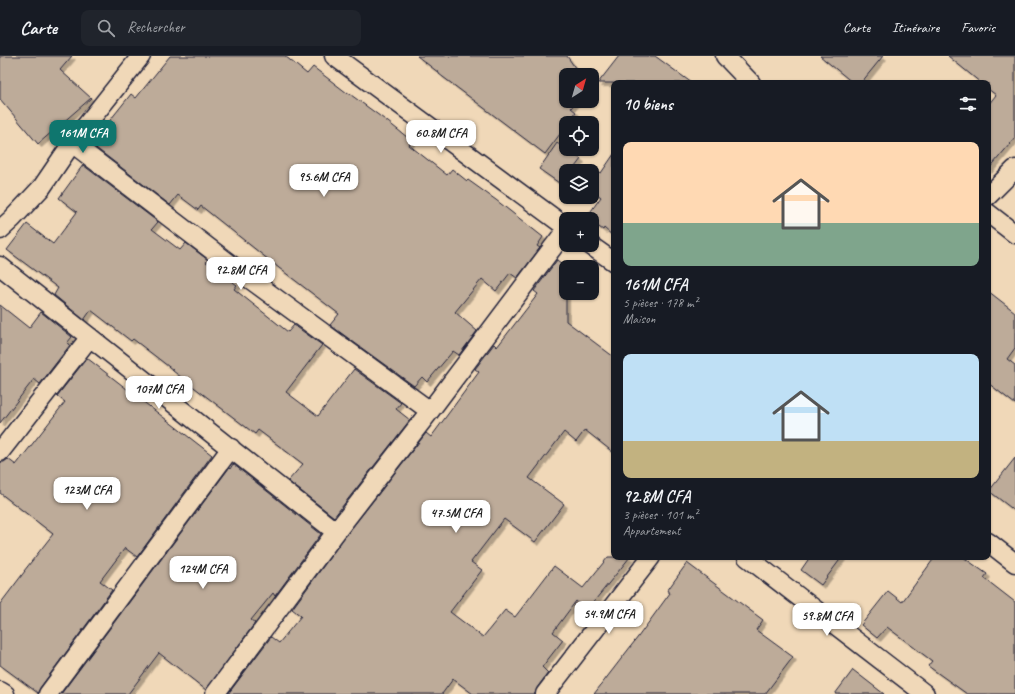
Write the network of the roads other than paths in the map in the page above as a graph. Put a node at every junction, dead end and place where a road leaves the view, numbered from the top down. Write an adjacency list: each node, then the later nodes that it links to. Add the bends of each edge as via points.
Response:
1 (141, 56): 5 (street)
2 (334, 56): 9 (street)
3 (725, 56): 4 (street)
4 (748, 80)
5 (72, 143): 10 (street, via 42,187); 17 (street, via 251,280)
6 (1015, 169): 7 (street)
7 (991, 193)
8 (991, 215): 11 (street)
9 (559, 222)
10 (0, 230)
11 (1015, 234)
12 (559, 239): 17 (street)
13 (599, 251): 14 (street)
14 (611, 260)
15 (0, 266): 16 (street)
16 (90, 337): 18 (street); 19 (street)
17 (430, 411): 20 (street)
18 (231, 448): 20 (street); 27 (street)
19 (0, 452)
20 (336, 532): 28 (street)
21 (991, 544): 24 (street)
22 (649, 560): 29 (street)
23 (751, 560): 30 (street)
24 (1015, 562)
25 (0, 691): 26 (street)
26 (5, 694)
27 (48, 694)
28 (215, 694)
29 (544, 694)
30 (925, 694)

